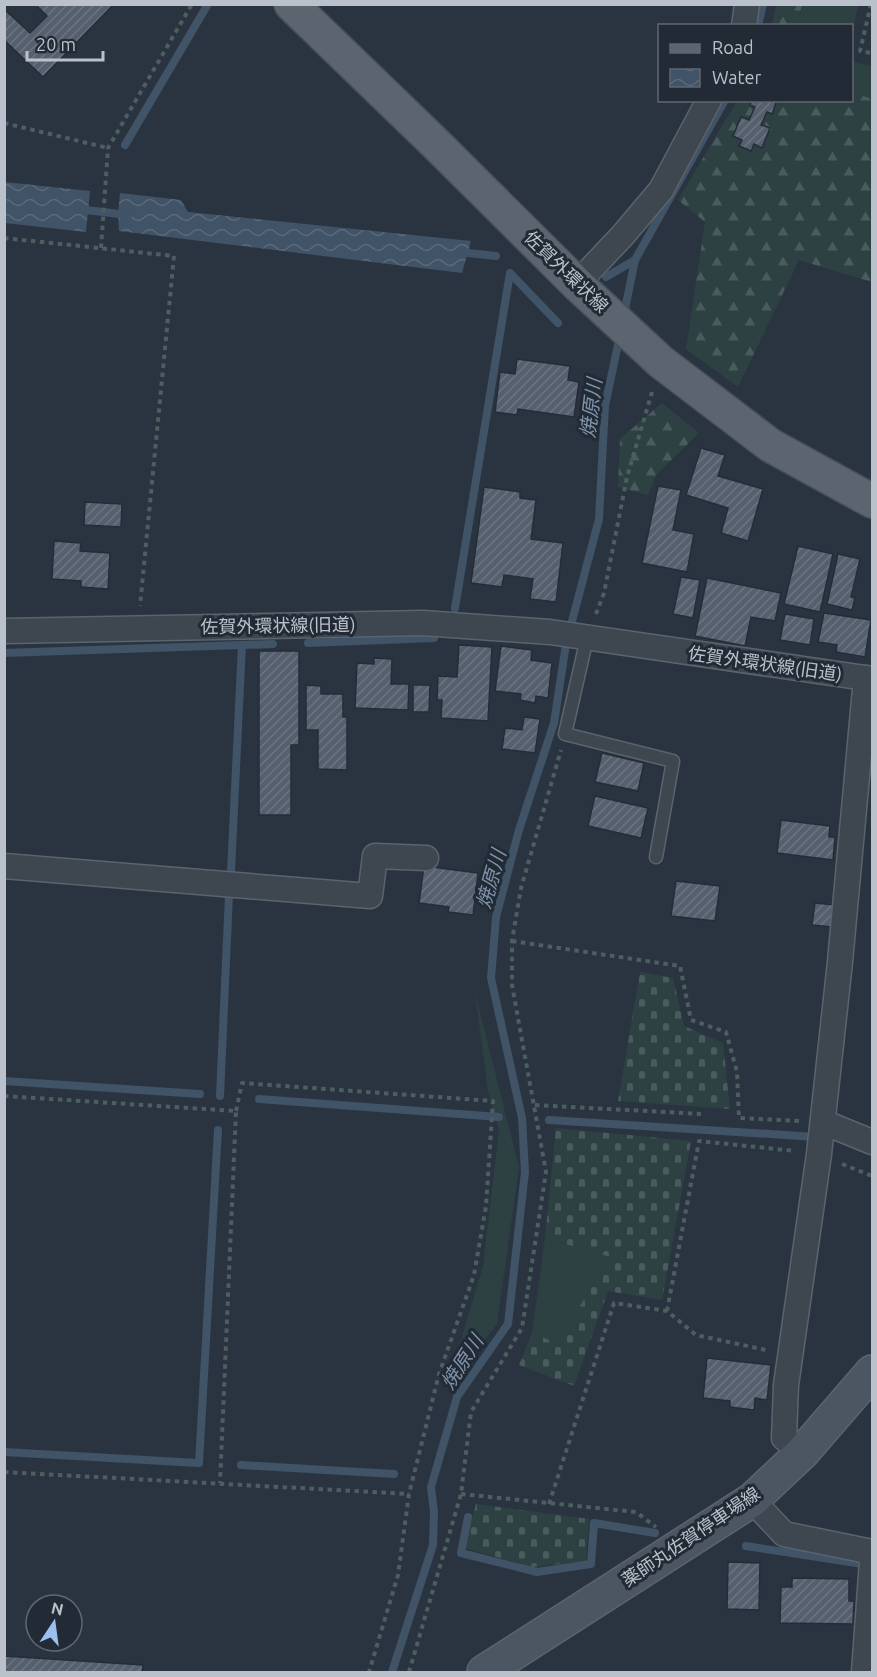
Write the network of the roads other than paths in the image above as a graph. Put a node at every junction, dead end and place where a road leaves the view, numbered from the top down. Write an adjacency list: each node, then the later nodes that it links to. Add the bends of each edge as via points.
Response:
1 (291, 4): 5 (main road, 佐賀外環状線)
2 (747, 4): 3 (street)
3 (744, 24)
4 (708, 102): 5 (street, via 661,190)
5 (579, 286): 6 (main road, 佐賀外環状線, via 661,362 770,445)
6 (873, 501)
7 (4, 632): 8 (street, 佐賀外環状線(旧道), via 423,623)
8 (586, 638): 9 (street, 佐賀外環状線(旧道)); 10 (lane, via 565,734 673,761)
9 (869, 678): 13 (street)
10 (656, 857)
11 (426, 858): 12 (street, via 375,856 370,896)
12 (4, 866)
13 (823, 1122): 14 (street); 16 (street, via 786,1385 784,1438)
14 (873, 1142)
15 (873, 1372): 16 (main road, 薬師丸佐賀停車場線)
16 (802, 1453): 17 (main road, 薬師丸佐賀停車場線)
17 (752, 1500): 18 (street, via 784,1534); 20 (main road, 薬師丸佐賀停車場線)
18 (873, 1552)
19 (872, 1569): 21 (street)
20 (484, 1672)
21 (864, 1672)

